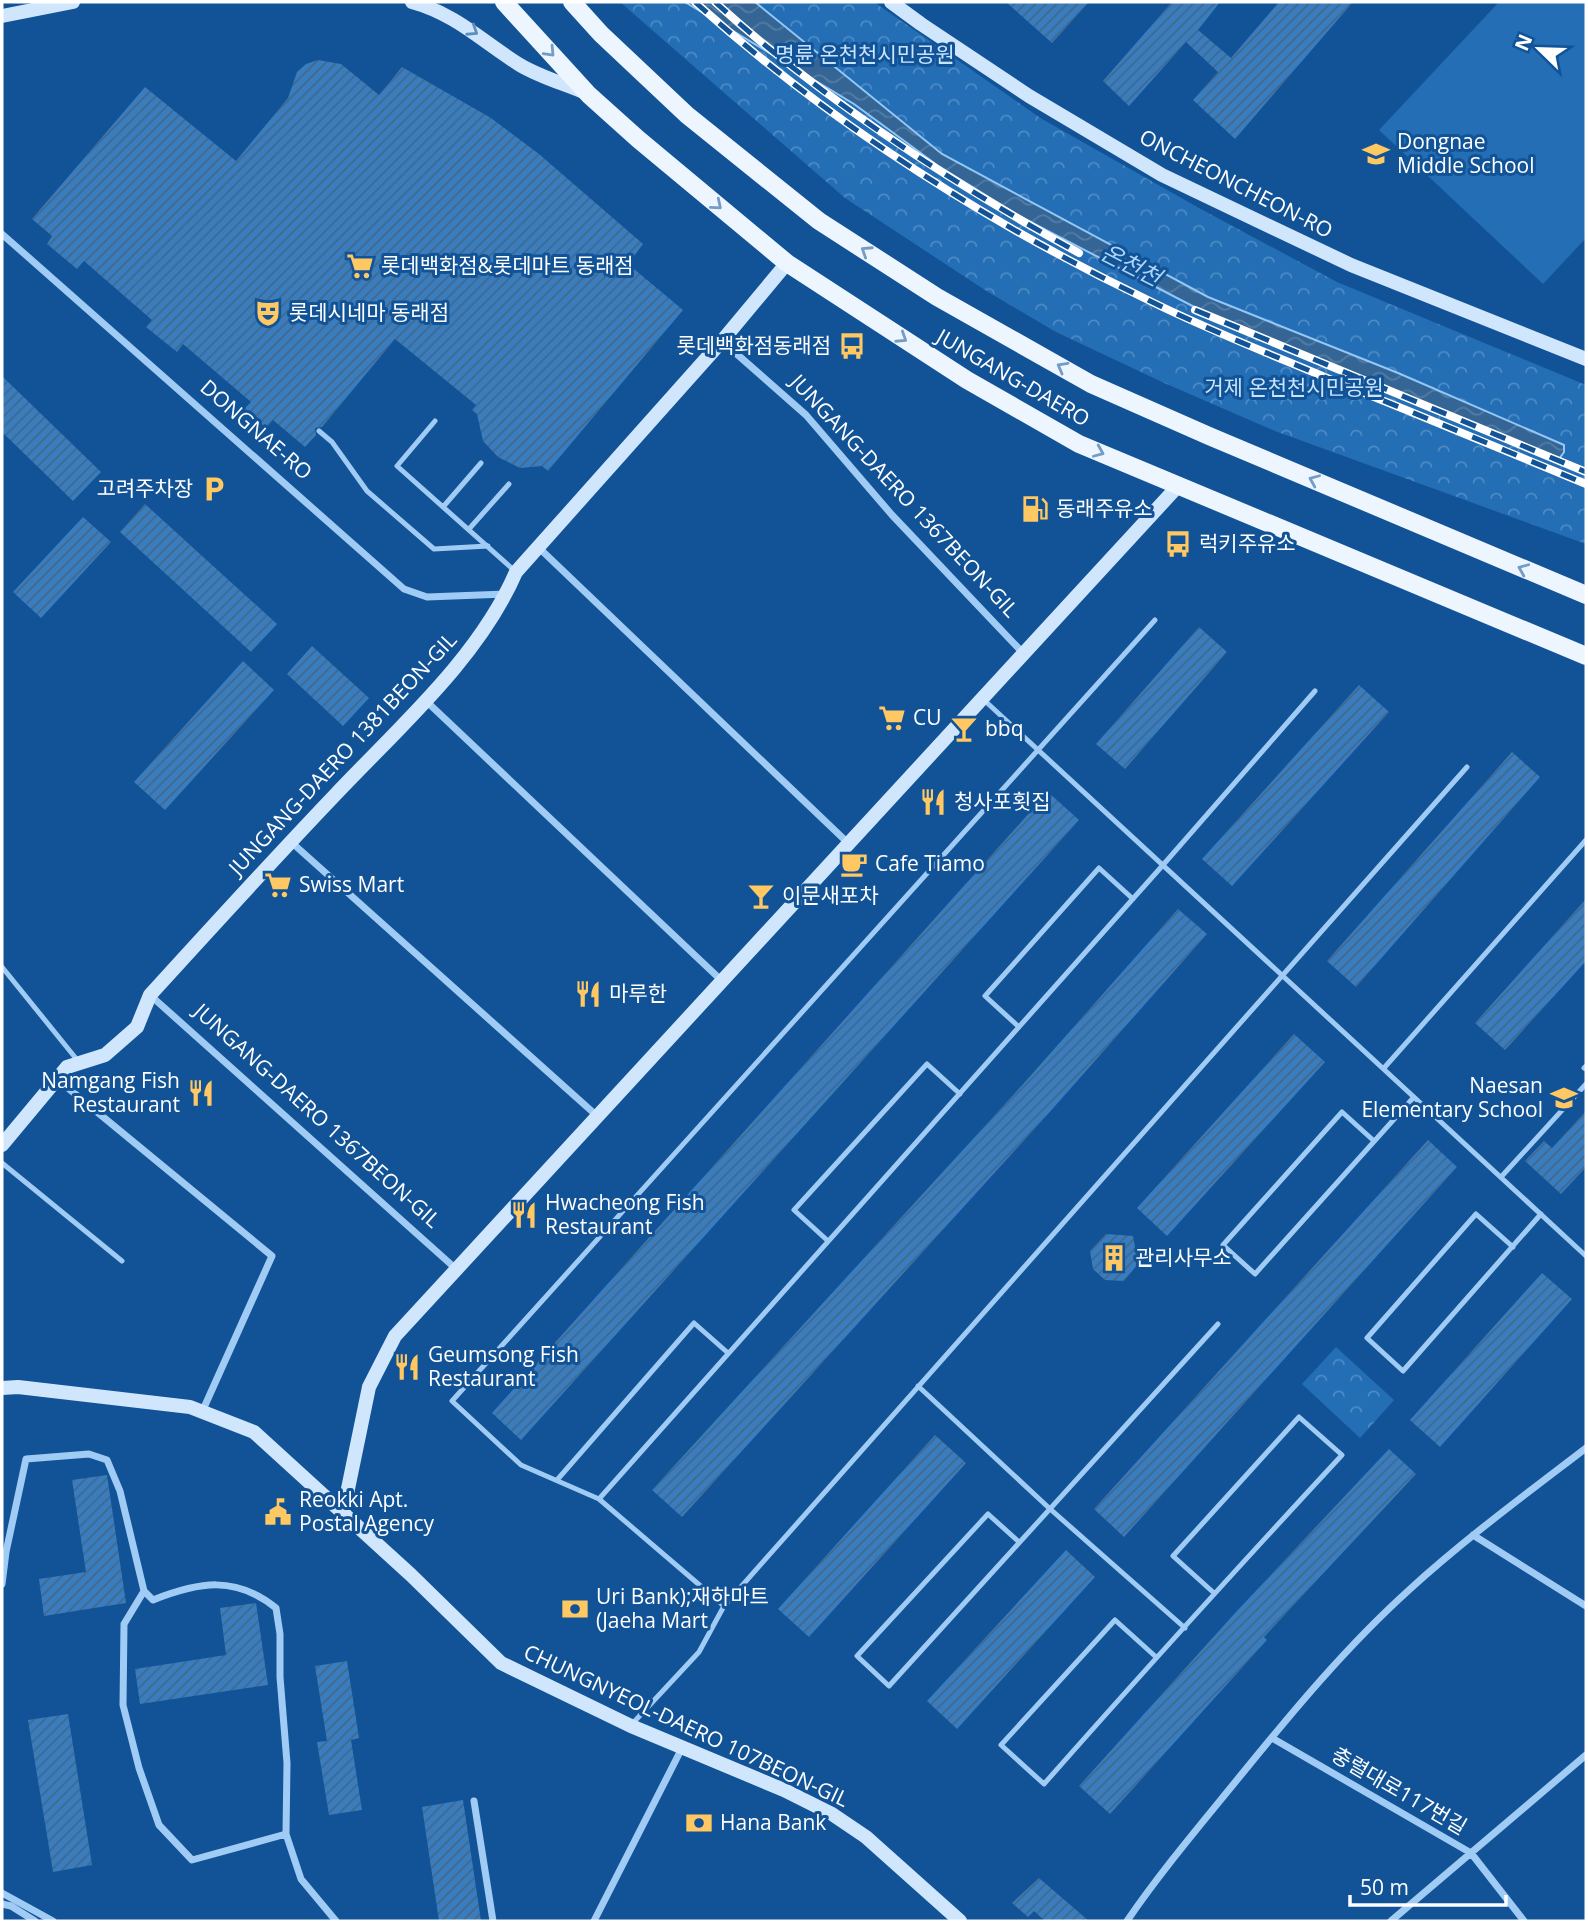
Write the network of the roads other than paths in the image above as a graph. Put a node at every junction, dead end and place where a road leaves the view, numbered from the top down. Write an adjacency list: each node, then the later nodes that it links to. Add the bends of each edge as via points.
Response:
1 (73, 2): 6 (street)
2 (412, 2): 8 (street, one-way to 8, via 436,8 522,66)
3 (504, 2): 8 (main road, JUNGANG-DAERO, one-way to 8)
4 (572, 2): 24 (main road, JUNGANG-DAERO, one-way to 4, via 1091,384 937,297 819,221 707,131)
5 (891, 2): 12 (street, ONCHEONCHEON-RO, via 1029,96 1162,174 1351,265)
6 (49, 4): 7 (street)
7 (2, 16)
8 (589, 95): 10 (main road, JUNGANG-DAERO, one-way to 10)
9 (2, 234): 23 (street, DONGNAE-RO, via 404,589 427,597)
10 (787, 263): 11 (street, JUNGANG-DAERO 1381BEON-GIL); 17 (main road, JUNGANG-DAERO, one-way to 17, via 967,380 1079,444)
11 (722, 341): 21 (street, JUNGANG-DAERO 1381BEON-GIL); 26 (street, JUNGANG-DAERO 1367BEON-GIL, via 806,415 892,515)
12 (1586, 359)
13 (435, 421): 18 (lane, via 397,466)
14 (319, 431): 20 (lane, via 367,491 434,548)
15 (481, 463): 18 (lane)
16 (509, 484): 19 (lane)
17 (1178, 486): 26 (street); 27 (main road, JUNGANG-DAERO)
18 (443, 507): 19 (lane)
19 (469, 529): 20 (lane)
20 (488, 546): 22 (lane)
21 (537, 546): 22 (street, JUNGANG-DAERO 1381BEON-GIL); 35 (street)
22 (516, 572): 23 (street, JUNGANG-DAERO 1381BEON-GIL)
23 (506, 594): 30 (street, JUNGANG-DAERO 1381BEON-GIL, via 474,645)
24 (1586, 595)
25 (1155, 620): 31 (lane)
26 (1023, 653): 29 (street)
27 (1586, 656)
28 (1315, 691): 36 (lane)
29 (982, 698): 31 (lane); 35 (street)
30 (425, 700): 34 (street, JUNGANG-DAERO 1381BEON-GIL); 40 (street)
31 (1039, 751): 36 (lane); 66 (lane, via 452,1401 522,1465)
32 (1467, 766): 39 (lane)
33 (1586, 839): 44 (lane)
34 (290, 841): 41 (street, JUNGANG-DAERO 1381BEON-GIL); 49 (street)
35 (848, 843): 40 (street)
36 (1163, 866): 37 (lane); 39 (lane)
37 (1133, 899): 42 (lane); 42 (lane, via 1099,868 985,996)
38 (2, 967): 43 (lane)
39 (1282, 975): 44 (lane); 62 (lane)
40 (721, 980): 49 (street)
41 (150, 995): 43 (street, JUNGANG-DAERO 1381BEON-GIL, via 137,1027 105,1055); 59 (street, JUNGANG-DAERO 1367BEON-GIL)
42 (1019, 1027): 47 (lane)
43 (80, 1063): 45 (street, JUNGANG-DAERO 1381BEON-GIL, via 67,1067)
44 (1384, 1068): 48 (lane)
45 (57, 1079): 51 (street, JUNGANG-DAERO 1381BEON-GIL); 64 (street, via 272,1256)
46 (1586, 1084): 53 (lane)
47 (960, 1094): 55 (lane); 55 (lane, via 927,1064 794,1210)
48 (1414, 1097): 50 (lane); 53 (lane)
49 (596, 1115): 59 (street)
50 (1374, 1141): 50 (lane, via 1342,1112 1223,1245 1255,1274)
51 (2, 1145)
52 (2, 1163): 58 (lane)
53 (1501, 1177): 54 (lane)
54 (1541, 1214): 56 (lane); 57 (lane)
55 (828, 1241): 61 (lane)
56 (1513, 1247): 56 (lane, via 1476,1214 1367,1338 1403,1371)
57 (1586, 1256)
58 (122, 1261)
59 (455, 1268): 69 (street, via 395,1336 369,1387)
60 (1217, 1324): 68 (lane)
61 (728, 1353): 66 (lane, via 694,1323); 67 (lane)
62 (918, 1386): 68 (lane); 75 (lane)
63 (2, 1388): 64 (street, CHUNGNYEOL-DAERO 107BEON-GIL, via 190,1407)
64 (202, 1412): 69 (street, CHUNGNYEOL-DAERO 107BEON-GIL, via 254,1432)
65 (1586, 1448): 70 (street)
66 (556, 1480): 67 (lane)
67 (599, 1499): 75 (lane)
68 (1049, 1508): 71 (lane); 77 (lane)
69 (343, 1513): 79 (street, CHUNGNYEOL-DAERO 107BEON-GIL, via 501,1662)
70 (1473, 1535): 76 (street); 80 (street, via 1408,1591)
71 (1019, 1542): 71 (lane, via 889,1686 857,1656 988,1514)
72 (2, 1584): 73 (street, via 26,1459 89,1454 107,1460 116,1480)
73 (144, 1591): 84 (street, via 153,1600 213,1583 248,1589 276,1608 287,1763); 84 (street, via 124,1624 123,1705 159,1825 191,1860)
74 (1214, 1593): 74 (lane, via 1173,1556 1299,1417 1342,1455); 77 (lane)
75 (724, 1606): 79 (lane, via 699,1652)
76 (1586, 1606)
77 (1185, 1628): 78 (lane)
78 (1156, 1657): 78 (lane, via 1044,1784 1001,1745 1115,1620)
79 (631, 1726): 81 (street, CHUNGNYEOL-DAERO 107BEON-GIL)
80 (1272, 1738): 85 (street, 충렬대로117번길); 94 (street)
81 (682, 1747): 92 (street); 93 (street, CHUNGNYEOL-DAERO 107BEON-GIL, via 832,1814 866,1837)
82 (1586, 1755): 85 (street)
83 (474, 1801): 91 (street)
84 (286, 1834): 90 (street, via 301,1879)
85 (1471, 1853): 95 (street); 96 (street, 충렬대로117번길)
86 (2, 1893): 89 (street)
87 (2, 1904): 88 (street)
88 (35, 1921)
89 (53, 1921)
90 (336, 1921)
91 (493, 1921)
92 (594, 1921)
93 (960, 1921)
94 (1127, 1921)
95 (1391, 1921)
96 (1524, 1921)

